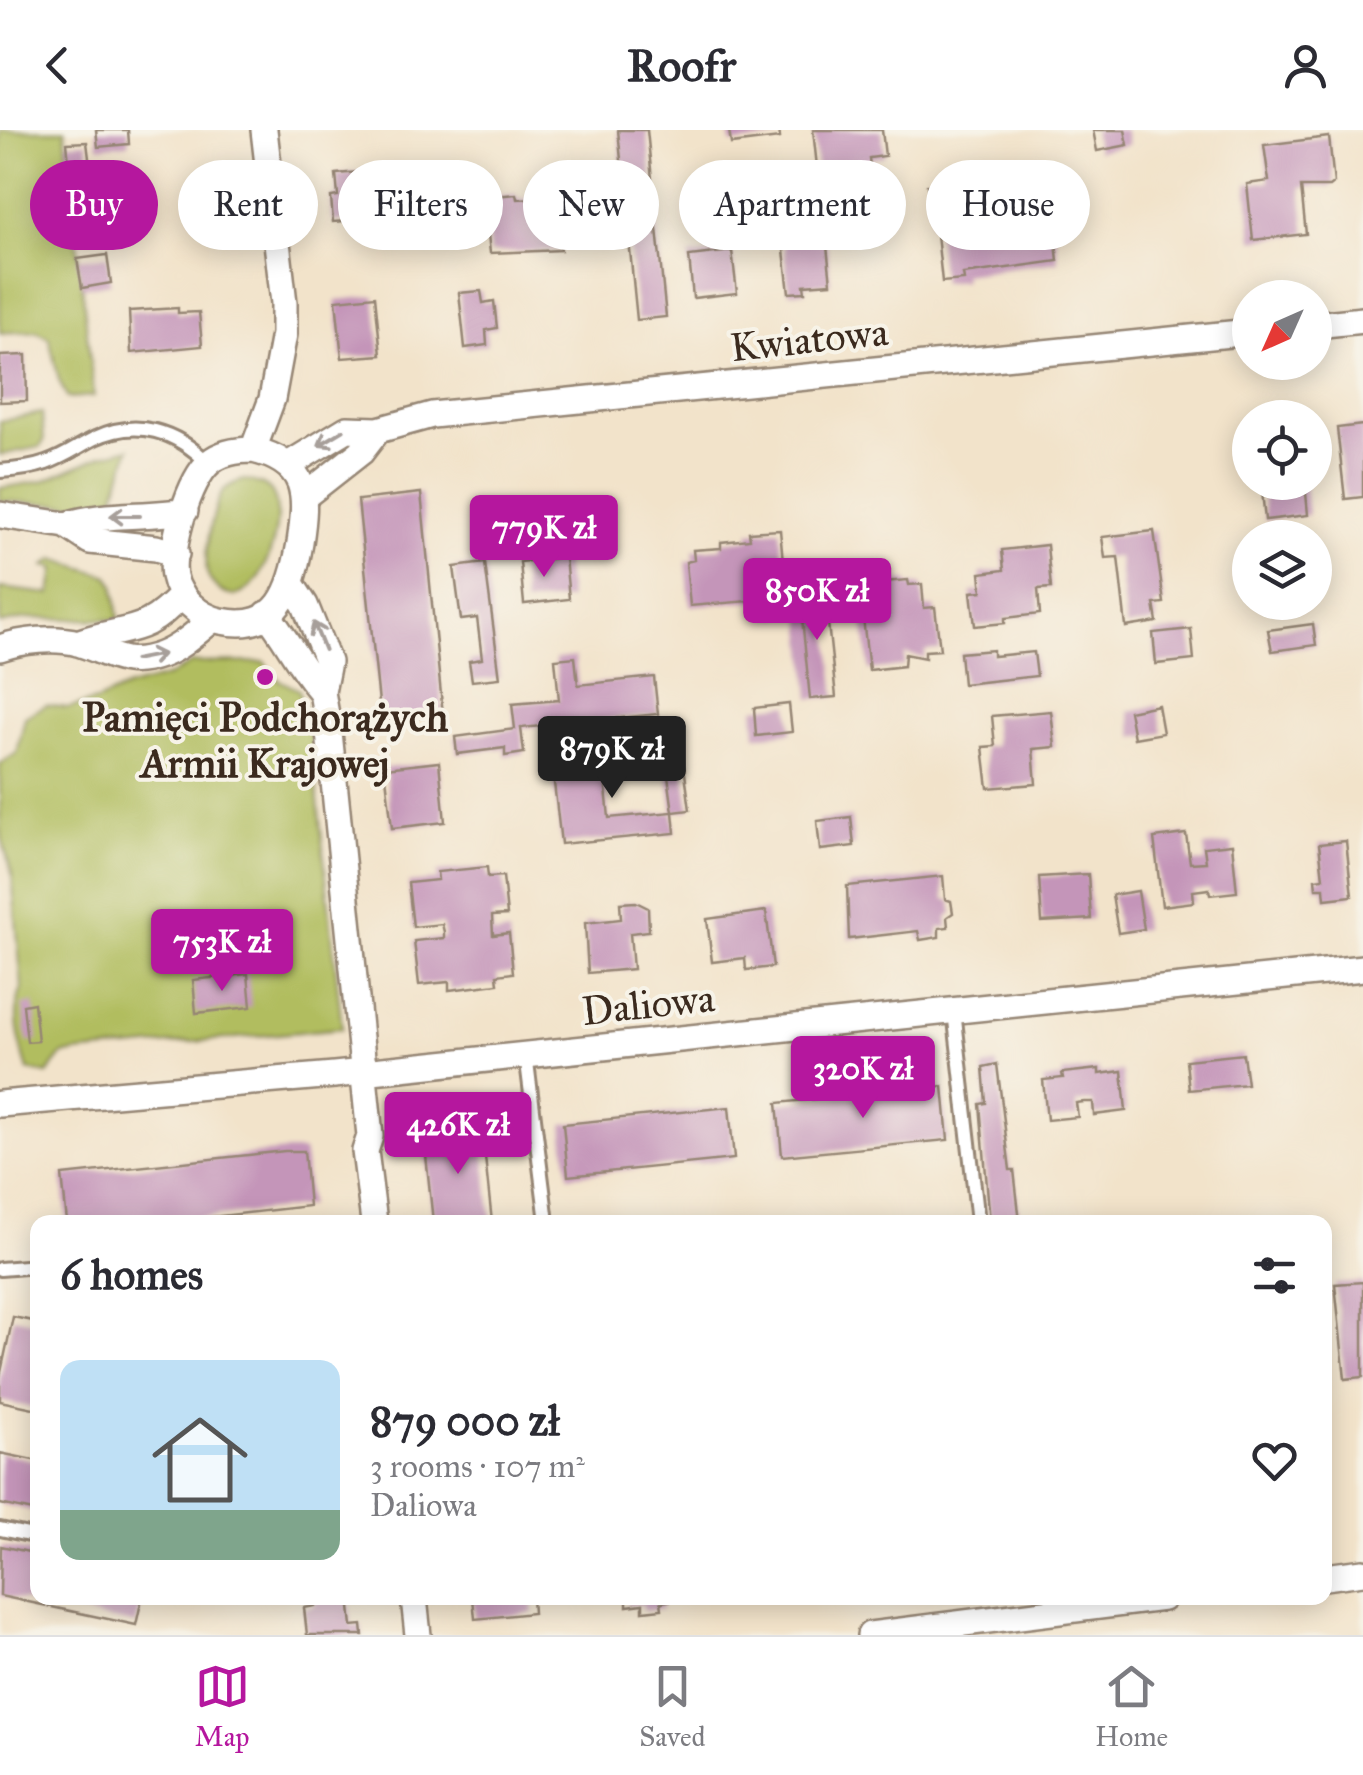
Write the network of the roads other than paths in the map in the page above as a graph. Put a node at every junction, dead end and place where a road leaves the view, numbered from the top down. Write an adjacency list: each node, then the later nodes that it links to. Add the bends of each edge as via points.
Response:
1 (264, 130): 6 (street, via 284,334 272,400)
2 (1363, 320): 3 (street)
3 (1332, 323)
4 (1232, 334): 5 (street, Kwiatowa, via 432,415)
5 (378, 430): 8 (street, Kwiatowa, one-way to 8, via 347,428); 10 (street)
6 (253, 450): 7 (street); 8 (street)
7 (208, 463): 9 (lane, via 164,432 137,428 109,432 47,463); 11 (street)
8 (288, 465): 10 (street)
9 (0, 471)
10 (305, 496): 15 (street)
11 (184, 511): 13 (street, one-way to 13, via 94,516); 14 (street)
12 (0, 515): 13 (street)
13 (66, 525): 14 (street, via 90,541)
14 (176, 554): 16 (street)
15 (292, 586): 17 (street); 21 (street, one-way to 15, via 328,662)
16 (182, 594): 18 (street); 19 (street, via 151,624)
17 (267, 614): 18 (street, via 244,622); 21 (street)
18 (213, 619): 19 (street, one-way to 18, via 115,660 153,658)
19 (77, 643): 20 (street)
20 (0, 648)
21 (322, 692): 25 (street)
22 (1363, 968): 23 (street, Daliowa)
23 (954, 1011): 24 (street, Daliowa); 29 (lane)
24 (526, 1054): 25 (street, Daliowa); 28 (lane)
25 (364, 1072): 26 (street, Daliowa); 27 (street)
26 (0, 1104)
27 (373, 1215)
28 (546, 1215)
29 (977, 1215)
30 (30, 1267): 31 (lane)
31 (0, 1270)
32 (0, 1529): 33 (lane)
33 (30, 1535)
34 (1363, 1572): 35 (street)
35 (1332, 1576)
36 (415, 1605): 39 (street)
37 (1120, 1605): 38 (street)
38 (1024, 1625): 40 (street)
39 (418, 1635)
40 (870, 1635)

